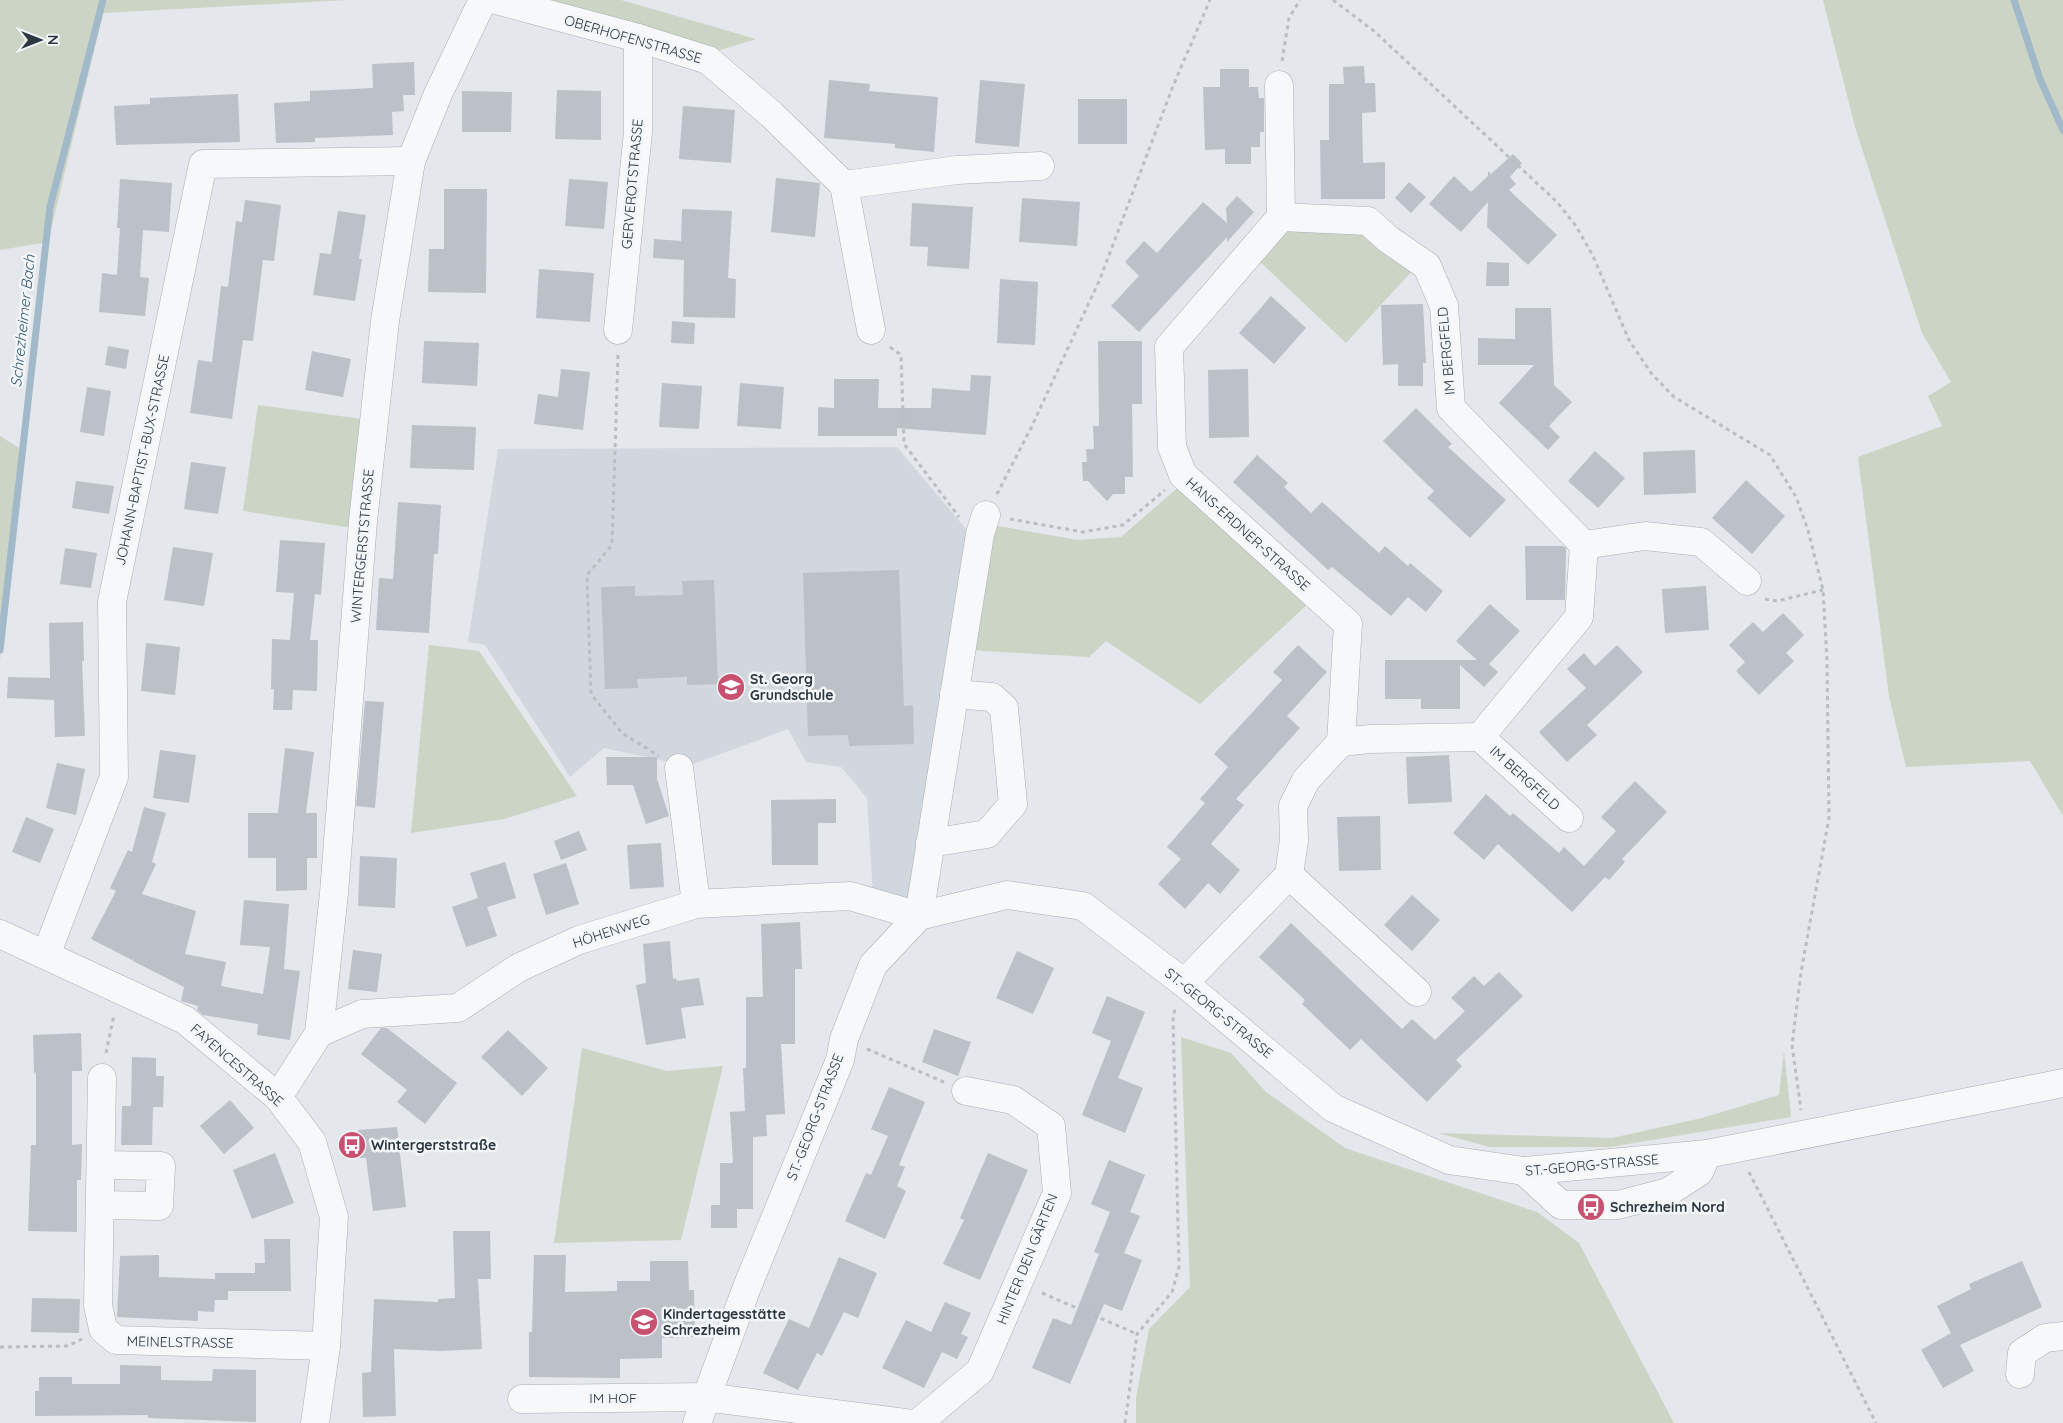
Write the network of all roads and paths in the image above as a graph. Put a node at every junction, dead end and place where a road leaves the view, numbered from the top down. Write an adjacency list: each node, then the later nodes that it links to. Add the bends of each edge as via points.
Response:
1 (483, 0): 7 (street, WINTERGERSTSTRASSE, via 438,94)
2 (496, 0): 5 (street, OBERHOFENSTRASSE)
3 (1210, 0): 14 (path, via 1173,86 1100,279)
4 (1300, 0): 6 (path, via 1289,18)
5 (638, 38): 9 (street, OBERHOFENSTRASSE, via 708,60 771,114); 11 (street, GERVEROTSTRASSE, via 638,132)
6 (1279, 85): 10 (street)
7 (411, 161): 28 (street, JOHANN-BAPTIST-BUX-STRASSE, via 203,164 112,602 114,777); 32 (street, WINTERGERSTSTRASSE, via 385,321 363,521 334,893)
8 (1040, 166): 9 (street, via 957,170)
9 (844, 185): 12 (street)
10 (1282, 217): 13 (street, HANS-ERDNER-STRASSE, via 1169,347 1172,447); 15 (street, IM BERGFELD, via 1368,220 1388,239 1427,266 1444,306 1451,408)
11 (618, 330): 21 (path, via 612,545 586,576 591,694 622,734)
12 (871, 330): 14 (path, via 901,356 904,444 965,526)
13 (1183, 475): 14 (path, via 1124,525 1083,532); 20 (street, HANS-ERDNER-STRASSE, via 1348,624)
14 (983, 525): 18 (street)
15 (1584, 545): 16 (street, via 1645,536 1701,542); 19 (street, IM BERGFELD, via 1579,617)
16 (1747, 582): 17 (path, via 1756,597 1777,601)
17 (1823, 590)
18 (954, 694): 23 (street); 23 (street, via 992,697 1004,708 1013,804 987,834)
19 (1480, 737): 20 (street, IM BERGFELD); 22 (street, IM BERGFELD)
20 (1341, 742): 24 (street, via 1306,780 1293,806 1294,840)
21 (679, 768): 25 (street)
22 (1570, 818)
23 (930, 843): 26 (street)
24 (1288, 875): 29 (street); 31 (street)
25 (696, 904): 26 (street, HÖHENWEG, via 850,896); 32 (street, HÖHENWEG, via 579,940 518,968 458,1008 362,1014)
26 (919, 916): 29 (street, ST.-GEORG-STRASSE, via 1007,895 1082,906); 33 (street, ST.-GEORG-STRASSE, via 873,965)
27 (0, 934): 28 (street, FAYENCESTRASSE)
28 (46, 955): 30 (street, FAYENCESTRASSE)
29 (1184, 983): 41 (street, ST.-GEORG-STRASSE, via 1333,1108 1449,1160); 45 (path, via 1173,1016 1179,1267 1172,1292)
30 (120, 990): 34 (path); 37 (street, FAYENCESTRASSE, via 186,1020)
31 (1417, 992)
32 (319, 1033): 37 (street, WINTERGERSTSTRASSE)
33 (844, 1039): 36 (path); 50 (street, ST.-GEORG-STRASSE, via 840,1060)
34 (102, 1078): 40 (street)
35 (2063, 1083): 38 (street, ST.-GEORG-STRASSE)
36 (966, 1091): 43 (street, HINTER DEN GÄRTEN, via 1013,1100 1051,1126 1056,1194)
37 (278, 1097): 47 (street, FAYENCESTRASSE, via 312,1142 334,1217)
38 (1738, 1149): 39 (street, ST.-GEORG-STRASSE); 57 (path)
39 (1707, 1154): 41 (street, ST.-GEORG-STRASSE); 41 (street, via 1700,1172 1668,1192 1618,1205 1561,1205)
40 (101, 1165): 42 (street); 42 (street, via 161,1166 159,1206)
41 (1524, 1171)
42 (100, 1205): 44 (street, via 98,1305)
43 (1018, 1283): 45 (path); 55 (street, HINTER DEN GÄRTEN, via 980,1372)
44 (103, 1329): 47 (street, MEINELSTRASSE, via 116,1340); 48 (path, via 68,1346)
45 (1137, 1334): 56 (path)
46 (2063, 1336): 49 (street, via 2045,1338 2022,1352)
47 (326, 1346): 52 (street, FAYENCESTRASSE)
48 (0, 1347)
49 (2020, 1374)
50 (705, 1397): 51 (street, IM HOF); 53 (street, ST.-GEORG-STRASSE); 54 (street)
51 (522, 1399)
52 (315, 1423)
53 (697, 1423)
54 (905, 1423)
55 (918, 1423)
56 (1125, 1423)
57 (1876, 1423)

